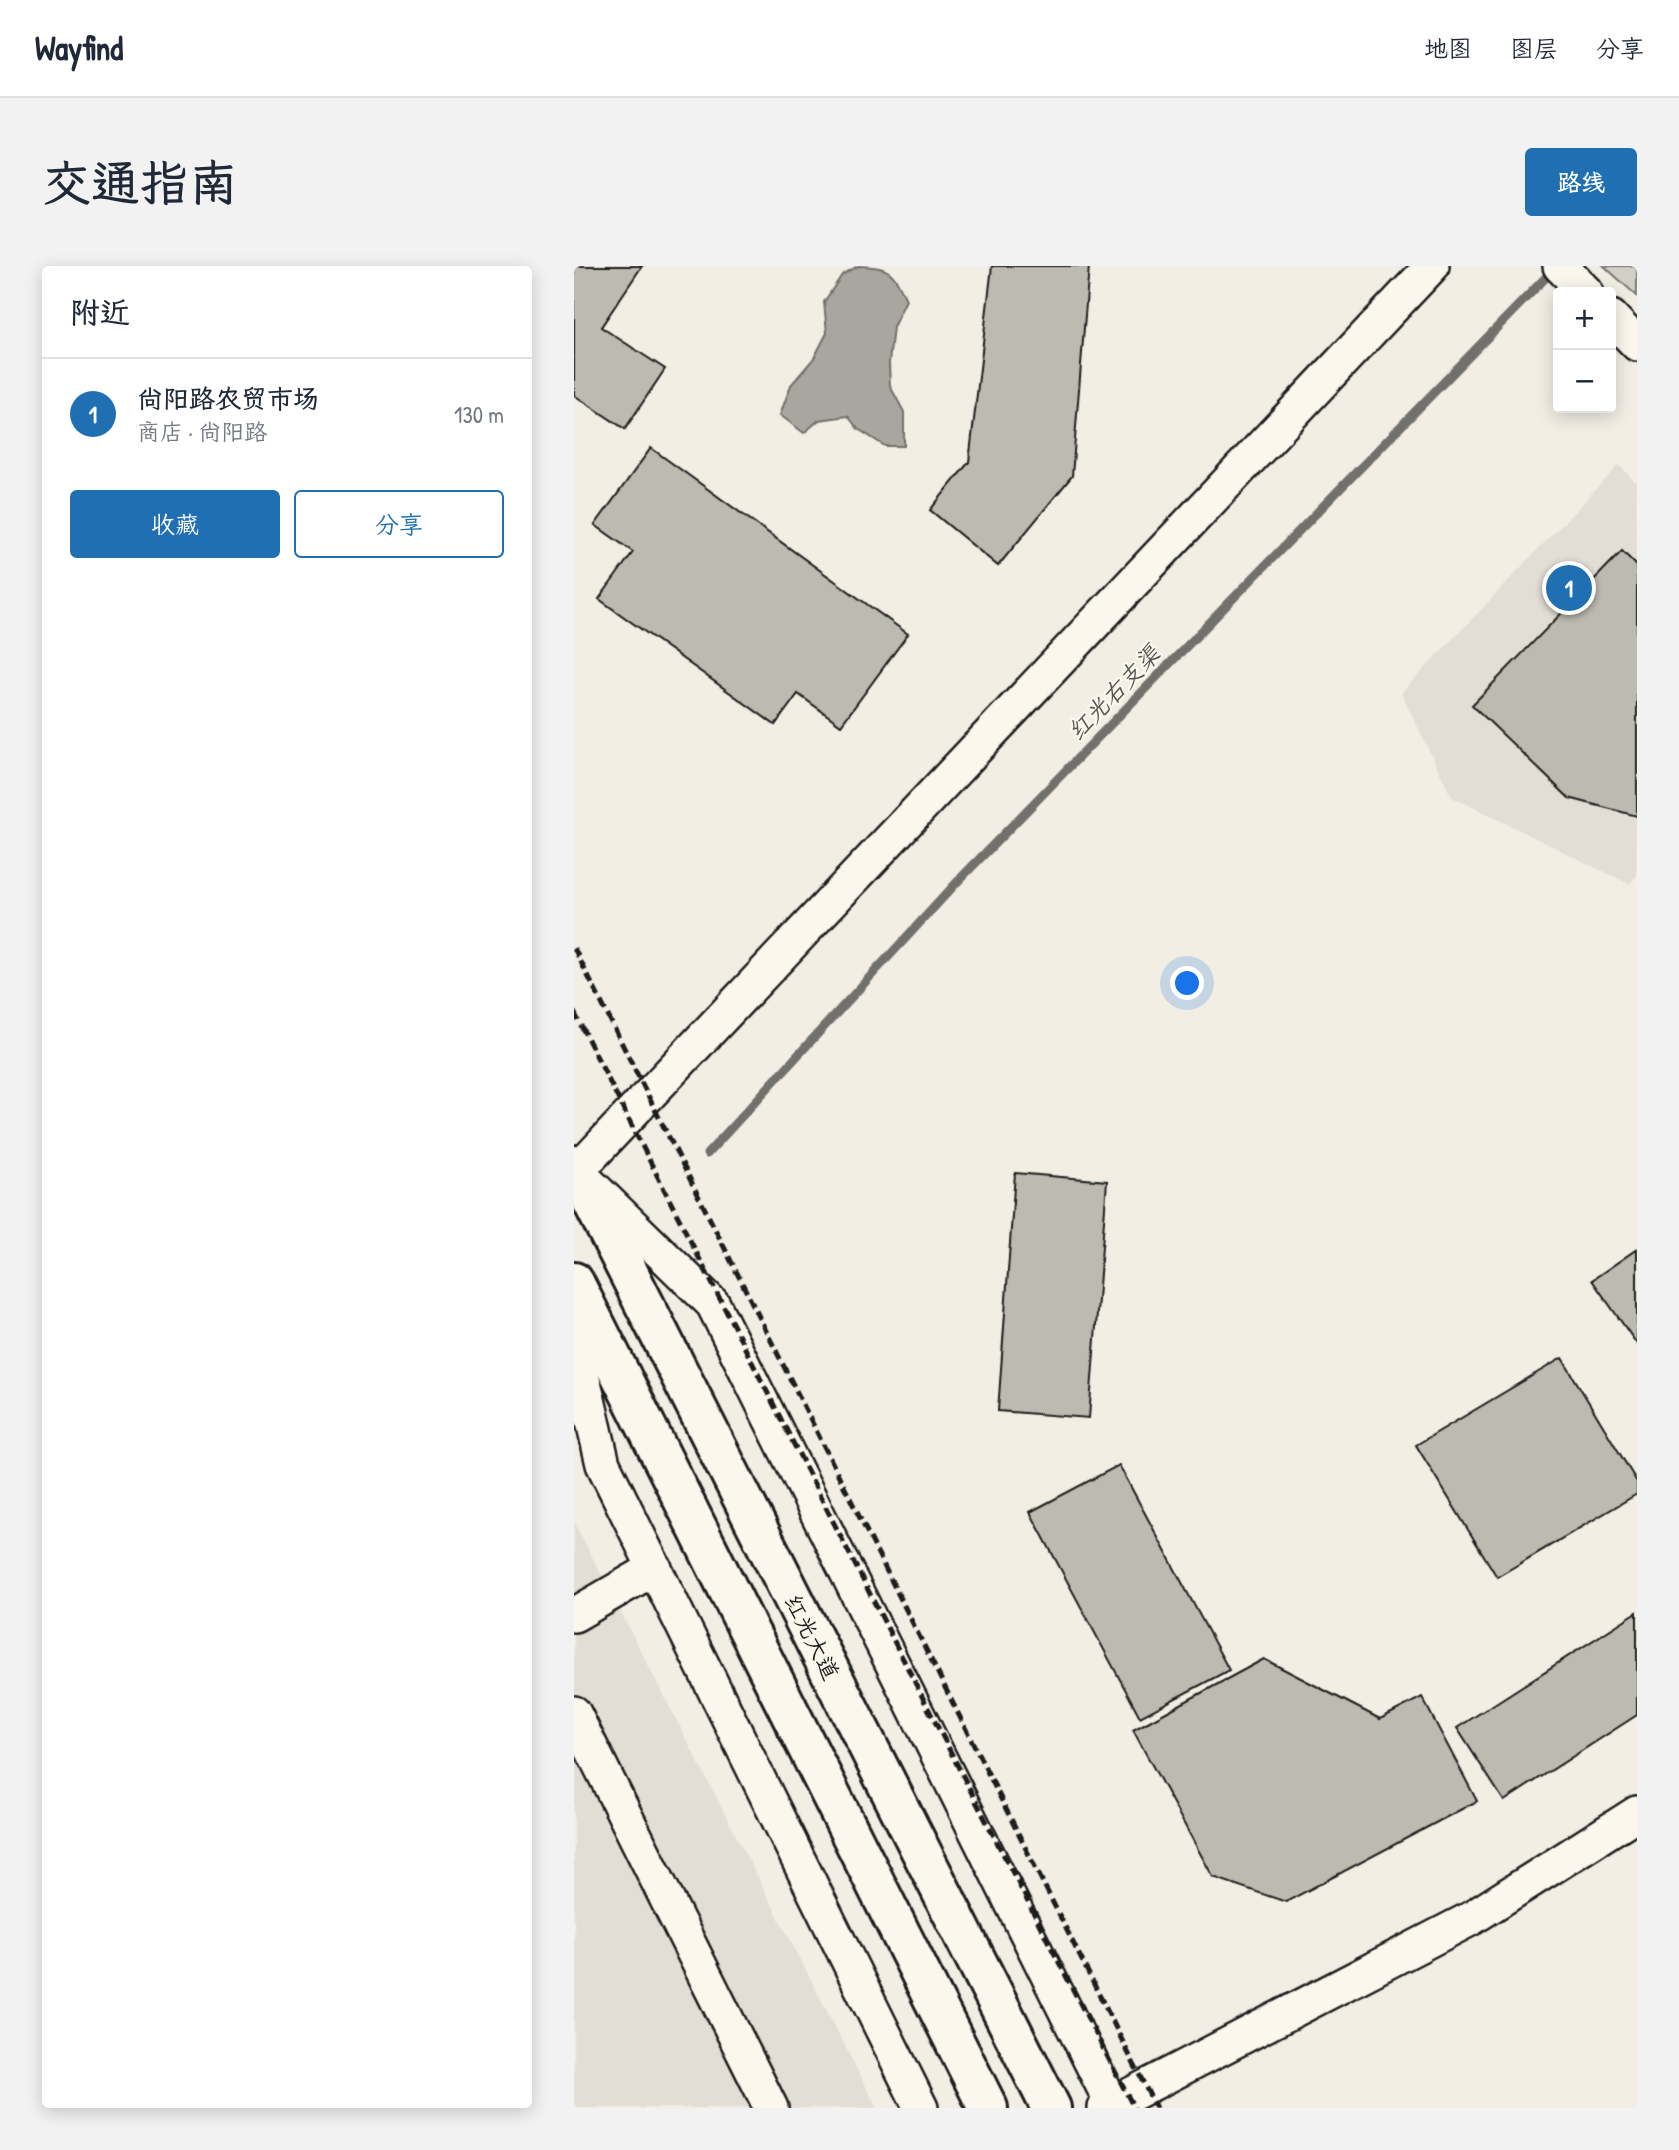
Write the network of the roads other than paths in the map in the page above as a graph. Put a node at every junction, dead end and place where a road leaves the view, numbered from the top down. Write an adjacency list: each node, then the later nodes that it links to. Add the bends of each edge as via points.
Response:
1 (1432, 266): 6 (street)
2 (1560, 266): 3 (street)
3 (1581, 287)
4 (1616, 322): 5 (street)
5 (1637, 344)
6 (575, 1171): 13 (street, via 713,1304); 17 (highway, 红光大道)
7 (574, 1282): 16 (highway)
8 (574, 1339): 9 (street, via 603,1464)
9 (654, 1568): 10 (street); 15 (street)
10 (574, 1615)
11 (574, 1713): 14 (street)
12 (1637, 1813): 13 (street, via 1472,1917)
13 (1111, 2107)
14 (771, 2108)
15 (921, 2108)
16 (988, 2108)
17 (1051, 2108)

